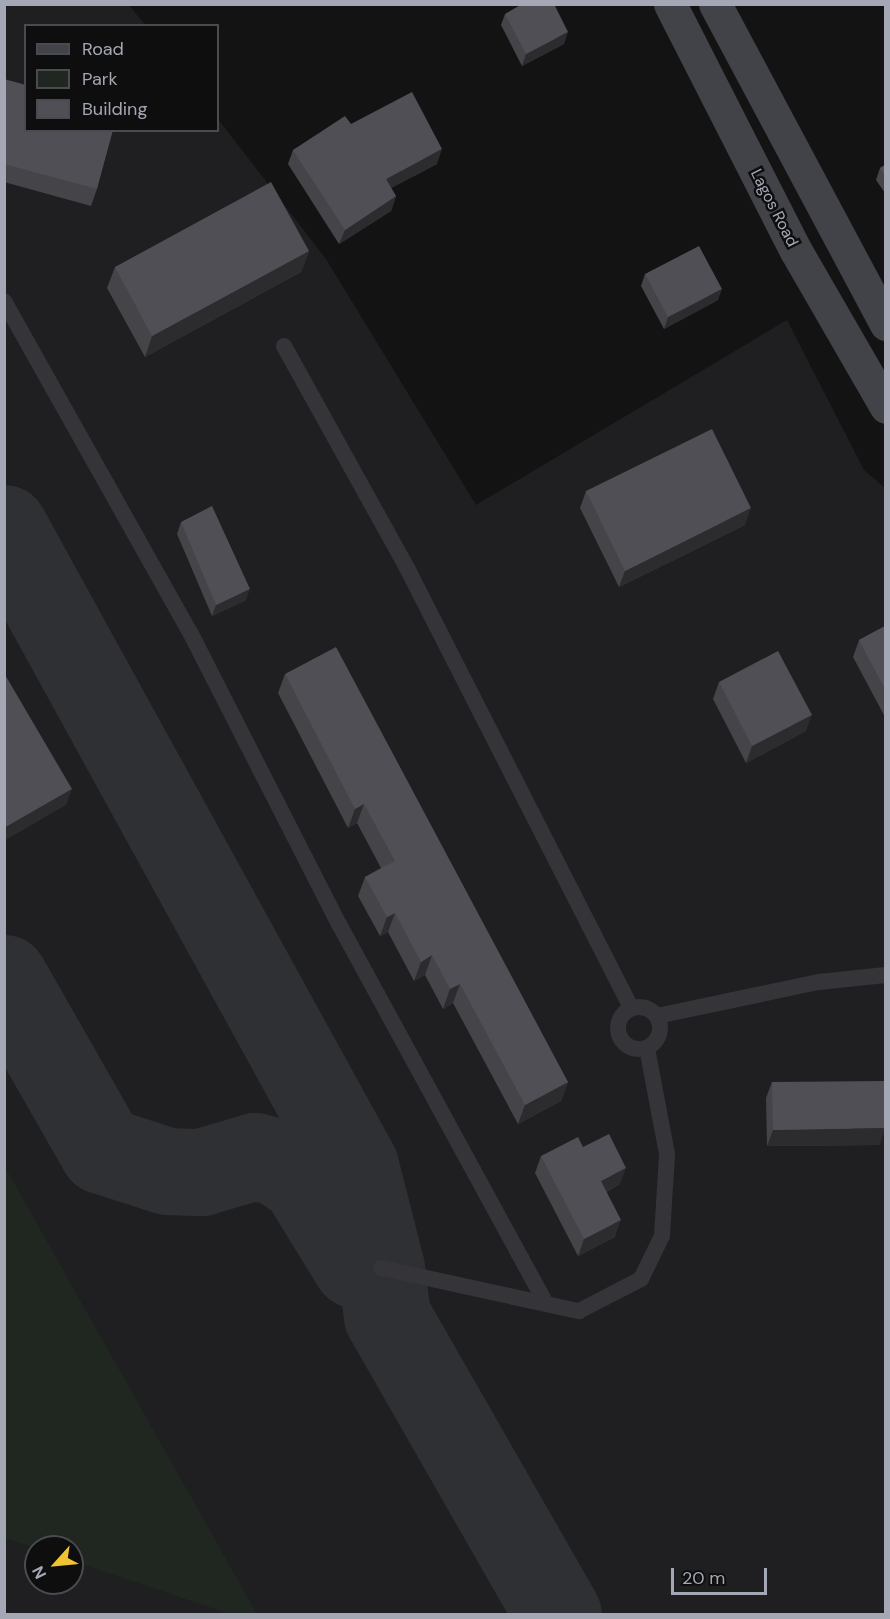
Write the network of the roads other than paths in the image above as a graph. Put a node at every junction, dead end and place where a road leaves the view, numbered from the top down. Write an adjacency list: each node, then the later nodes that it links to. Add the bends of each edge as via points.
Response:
1 (670, 4): 6 (main road, Lagos Road, via 796,251)
2 (715, 4): 4 (main road)
3 (4, 301): 12 (lane, via 191,634 339,924)
4 (885, 324)
5 (284, 346): 8 (lane, via 406,568)
6 (885, 407)
7 (885, 975): 9 (lane, via 819,982)
8 (631, 1008): 9 (lane); 10 (lane, via 619,1031 629,1046)
9 (657, 1016): 10 (lane, via 660,1035)
10 (647, 1048): 12 (lane, via 667,1154 662,1236 640,1279 579,1311)
11 (381, 1268): 12 (lane)
12 (546, 1304)

